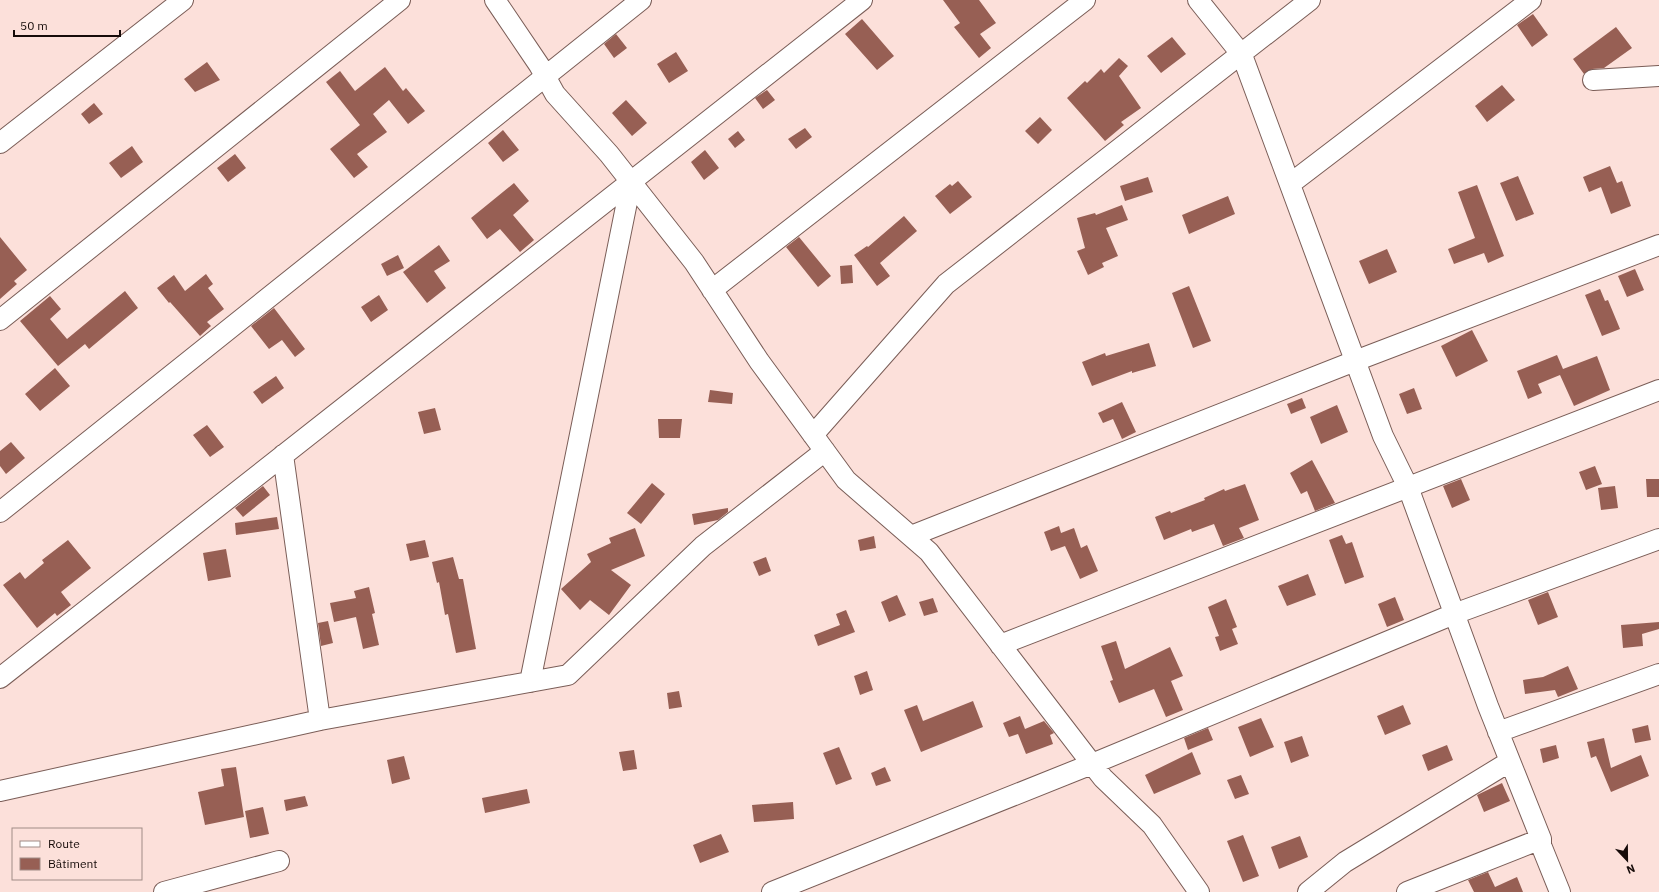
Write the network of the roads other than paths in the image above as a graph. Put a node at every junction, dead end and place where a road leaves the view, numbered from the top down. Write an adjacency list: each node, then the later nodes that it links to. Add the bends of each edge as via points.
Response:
1 (183, 0): 14 (street)
2 (400, 0): 19 (street)
3 (495, 0): 11 (street)
4 (641, 0): 11 (street)
5 (862, 0): 15 (street)
6 (1085, 0): 18 (street)
7 (1198, 0): 10 (street)
8 (1310, 0): 10 (street)
9 (1531, 0): 16 (street)
10 (1242, 55): 16 (street); 22 (street, via 946,284)
11 (545, 76): 15 (street, via 555,94); 26 (street)
12 (1659, 76): 13 (street)
13 (1593, 80)
14 (0, 143)
15 (631, 182): 18 (street, via 694,262); 24 (street); 33 (street)
16 (1290, 184): 20 (street)
17 (1659, 245): 20 (street)
18 (712, 290): 22 (street)
19 (0, 320)
20 (1355, 362): 25 (street, via 1383,436); 27 (street)
21 (1659, 390): 25 (street)
22 (813, 435): 23 (street)
23 (825, 452): 27 (street, via 846,480); 33 (street, via 702,546 568,675)
24 (283, 455): 32 (street); 34 (street)
25 (1408, 487): 29 (street); 30 (street)
26 (0, 512)
27 (911, 536): 30 (street, via 929,552)
28 (1659, 539): 29 (street)
29 (1454, 614): 35 (street); 37 (street)
30 (1000, 645): 37 (street)
31 (1659, 674): 35 (street)
32 (0, 678)
33 (530, 682): 34 (street)
34 (320, 720): 38 (street)
35 (1498, 732): 36 (street)
36 (1509, 762): 39 (street); 44 (street, via 1345,862)
37 (1092, 764): 42 (street); 43 (street, via 1152,825)
38 (0, 791)
39 (1541, 839): 45 (street); 46 (street, via 1541,845)
40 (279, 861): 41 (street)
41 (164, 892)
42 (772, 892)
43 (1199, 892)
44 (1308, 892)
45 (1407, 892)
46 (1560, 892)

